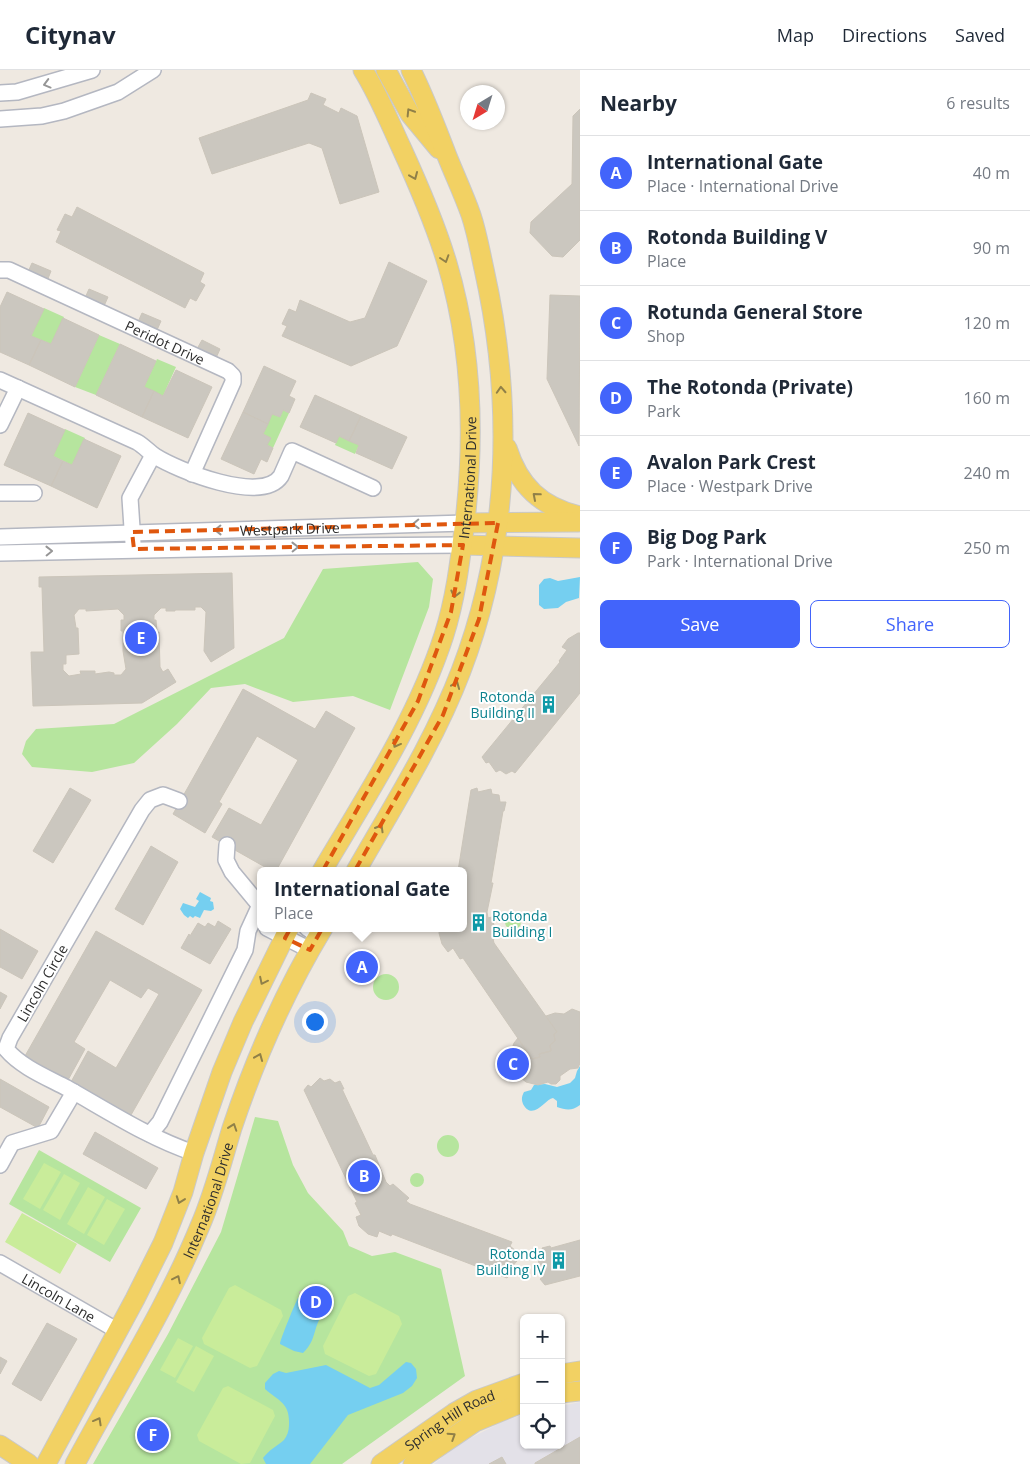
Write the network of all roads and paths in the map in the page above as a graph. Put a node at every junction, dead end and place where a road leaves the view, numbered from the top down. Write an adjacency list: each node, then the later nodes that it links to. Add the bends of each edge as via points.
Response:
1 (92, 70): 7 (street, one-way to 7, via 17,92)
2 (153, 70): 9 (street, via 118,92 64,111)
3 (354, 70): 8 (main road)
4 (363, 70): 8 (main road, International Drive)
5 (386, 70): 10 (main road, one-way to 5, via 410,114)
6 (410, 70): 10 (main road)
7 (0, 93)
8 (386, 116): 23 (main road, International Drive, one-way to 23, via 439,240 464,336 472,431)
9 (0, 119)
10 (450, 164): 15 (main road, one-way to 10, via 500,370 489,295 471,216)
11 (0, 270): 17 (street, Peridot Drive, via 18,274 233,376)
12 (0, 380): 13 (street)
13 (18, 388): 14 (street); 16 (street, via 137,442)
14 (1, 422)
15 (504, 439): 21 (main road, one-way to 15, via 557,509 534,495 517,472); 24 (main road)
16 (153, 455): 17 (street); 25 (street, via 130,498)
17 (192, 474): 18 (street, via 229,485 265,486 278,480 292,451)
18 (373, 488)
19 (0, 492): 20 (street)
20 (34, 493)
21 (580, 516)
22 (580, 522): 24 (main road, Westpark Drive)
23 (465, 523): 24 (main road, Westpark Drive); 25 (street, Westpark Drive, one-way to 25); 27 (main road, International Drive)
24 (498, 523): 28 (main road)
25 (132, 532): 26 (street, Westpark Drive); 30 (street)
26 (0, 537)
27 (463, 545): 28 (main road, Westpark Drive); 30 (street, Westpark Drive, one-way to 27); 34 (main road, International Drive, one-way to 34, via 451,612 425,685 397,743)
28 (495, 547): 29 (main road, Westpark Drive); 35 (main road, one-way to 28, via 432,738 452,694 479,619)
29 (580, 548)
30 (134, 549): 31 (street, Westpark Drive, one-way to 30)
31 (0, 553)
32 (180, 801): 40 (street, Lincoln Circle, via 163,795 150,800 142,810 10,1038 6,1049 15,1059)
33 (227, 845): 36 (street, via 226,860)
34 (324, 867)
35 (358, 867)
36 (257, 913)
37 (257, 916): 41 (street, via 248,930 245,950 160,1122)
38 (287, 933): 39 (street); 42 (main road, International Drive, one-way to 42, via 231,1048)
39 (315, 936): 55 (main road, International Drive, one-way to 39, via 184,1264 202,1223 235,1120 268,1035)
40 (74, 1092): 41 (street, Lincoln Circle); 43 (street, via 51,1131 12,1143)
41 (150, 1134): 42 (street, Lincoln Circle)
42 (194, 1153): 45 (main road, International Drive, one-way to 45, via 163,1243)
43 (0, 1165)
44 (0, 1263): 45 (street, Lincoln Lane)
45 (118, 1331): 54 (main road, International Drive)
46 (580, 1371): 47 (main road)
47 (565, 1373)
48 (520, 1384): 56 (main road, Spring Hill Road, via 477,1400 454,1413)
49 (580, 1391): 50 (main road)
50 (565, 1393)
51 (520, 1404): 57 (main road, Spring Hill Road, one-way to 51, via 475,1422)
52 (0, 1445): 53 (main road)
53 (29, 1464)
54 (46, 1464)
55 (75, 1464)
56 (381, 1464)
57 (413, 1464)

